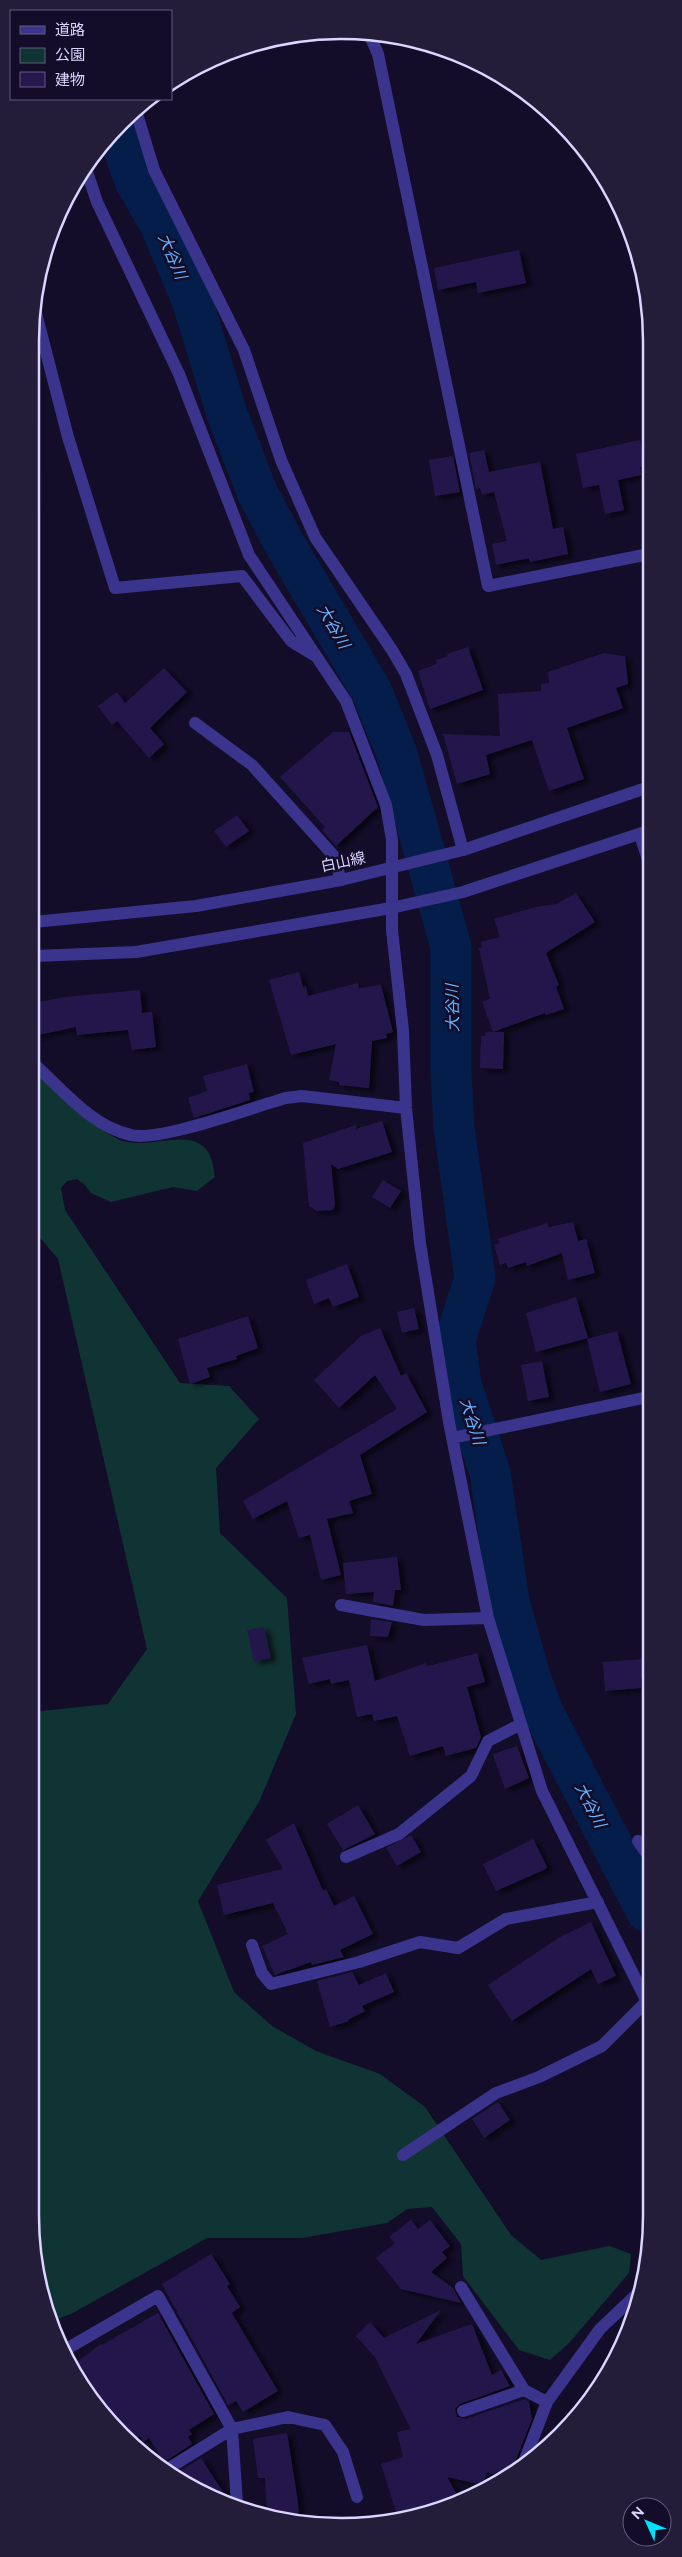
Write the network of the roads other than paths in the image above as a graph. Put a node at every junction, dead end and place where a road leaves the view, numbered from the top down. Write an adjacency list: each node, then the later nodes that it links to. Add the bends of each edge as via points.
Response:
1 (372, 40): 5 (street, via 378,54 488,586)
2 (137, 118): 10 (street, via 154,170 244,350 281,460 315,537 406,674 437,755)
3 (88, 176): 6 (street, via 96,202 180,374 249,555)
4 (39, 325): 6 (street, via 68,437 115,588 242,576 291,641)
5 (643, 555)
6 (318, 658): 11 (street, via 346,701 386,805)
7 (195, 723): 12 (street, via 252,765 333,855)
8 (643, 789): 10 (street, 白山線)
9 (643, 833): 13 (street, via 456,892)
10 (458, 852): 11 (street, 白山線)
11 (397, 867): 12 (street, 白山線); 13 (street)
12 (341, 880): 14 (street, 白山線, via 196,906)
13 (397, 907): 15 (street, via 136,952); 17 (street)
14 (39, 922)
15 (39, 956)
16 (39, 1069): 17 (street, via 89,1114 105,1125 132,1136 164,1134 294,1097)
17 (406, 1108): 19 (street, via 420,1243)
18 (643, 1398): 19 (street)
19 (457, 1437): 21 (street)
20 (342, 1605): 21 (street, via 424,1620)
21 (488, 1618): 22 (street)
22 (519, 1725): 25 (street, via 488,1741 471,1776 398,1834); 26 (street, via 542,1792)
23 (638, 1841): 24 (street)
24 (643, 1848)
25 (346, 1857)
26 (598, 1902): 27 (street, via 506,1919 458,1948 420,1942 359,1962 271,1984 262,1973); 28 (street)
27 (252, 1945)
28 (643, 1996)
29 (643, 2005): 30 (street, via 602,2046 539,2077 496,2093)
30 (403, 2155)
31 (461, 2287): 34 (street)
32 (631, 2299): 35 (street, via 600,2328)
33 (69, 2347): 37 (street, via 158,2296)
34 (524, 2390): 35 (street); 36 (street)
35 (547, 2402): 38 (street)
36 (463, 2411)
37 (232, 2429): 39 (street); 40 (street, via 288,2417 325,2425 343,2452); 41 (street)
38 (527, 2454)
39 (172, 2466)
40 (357, 2497)
41 (236, 2499)

